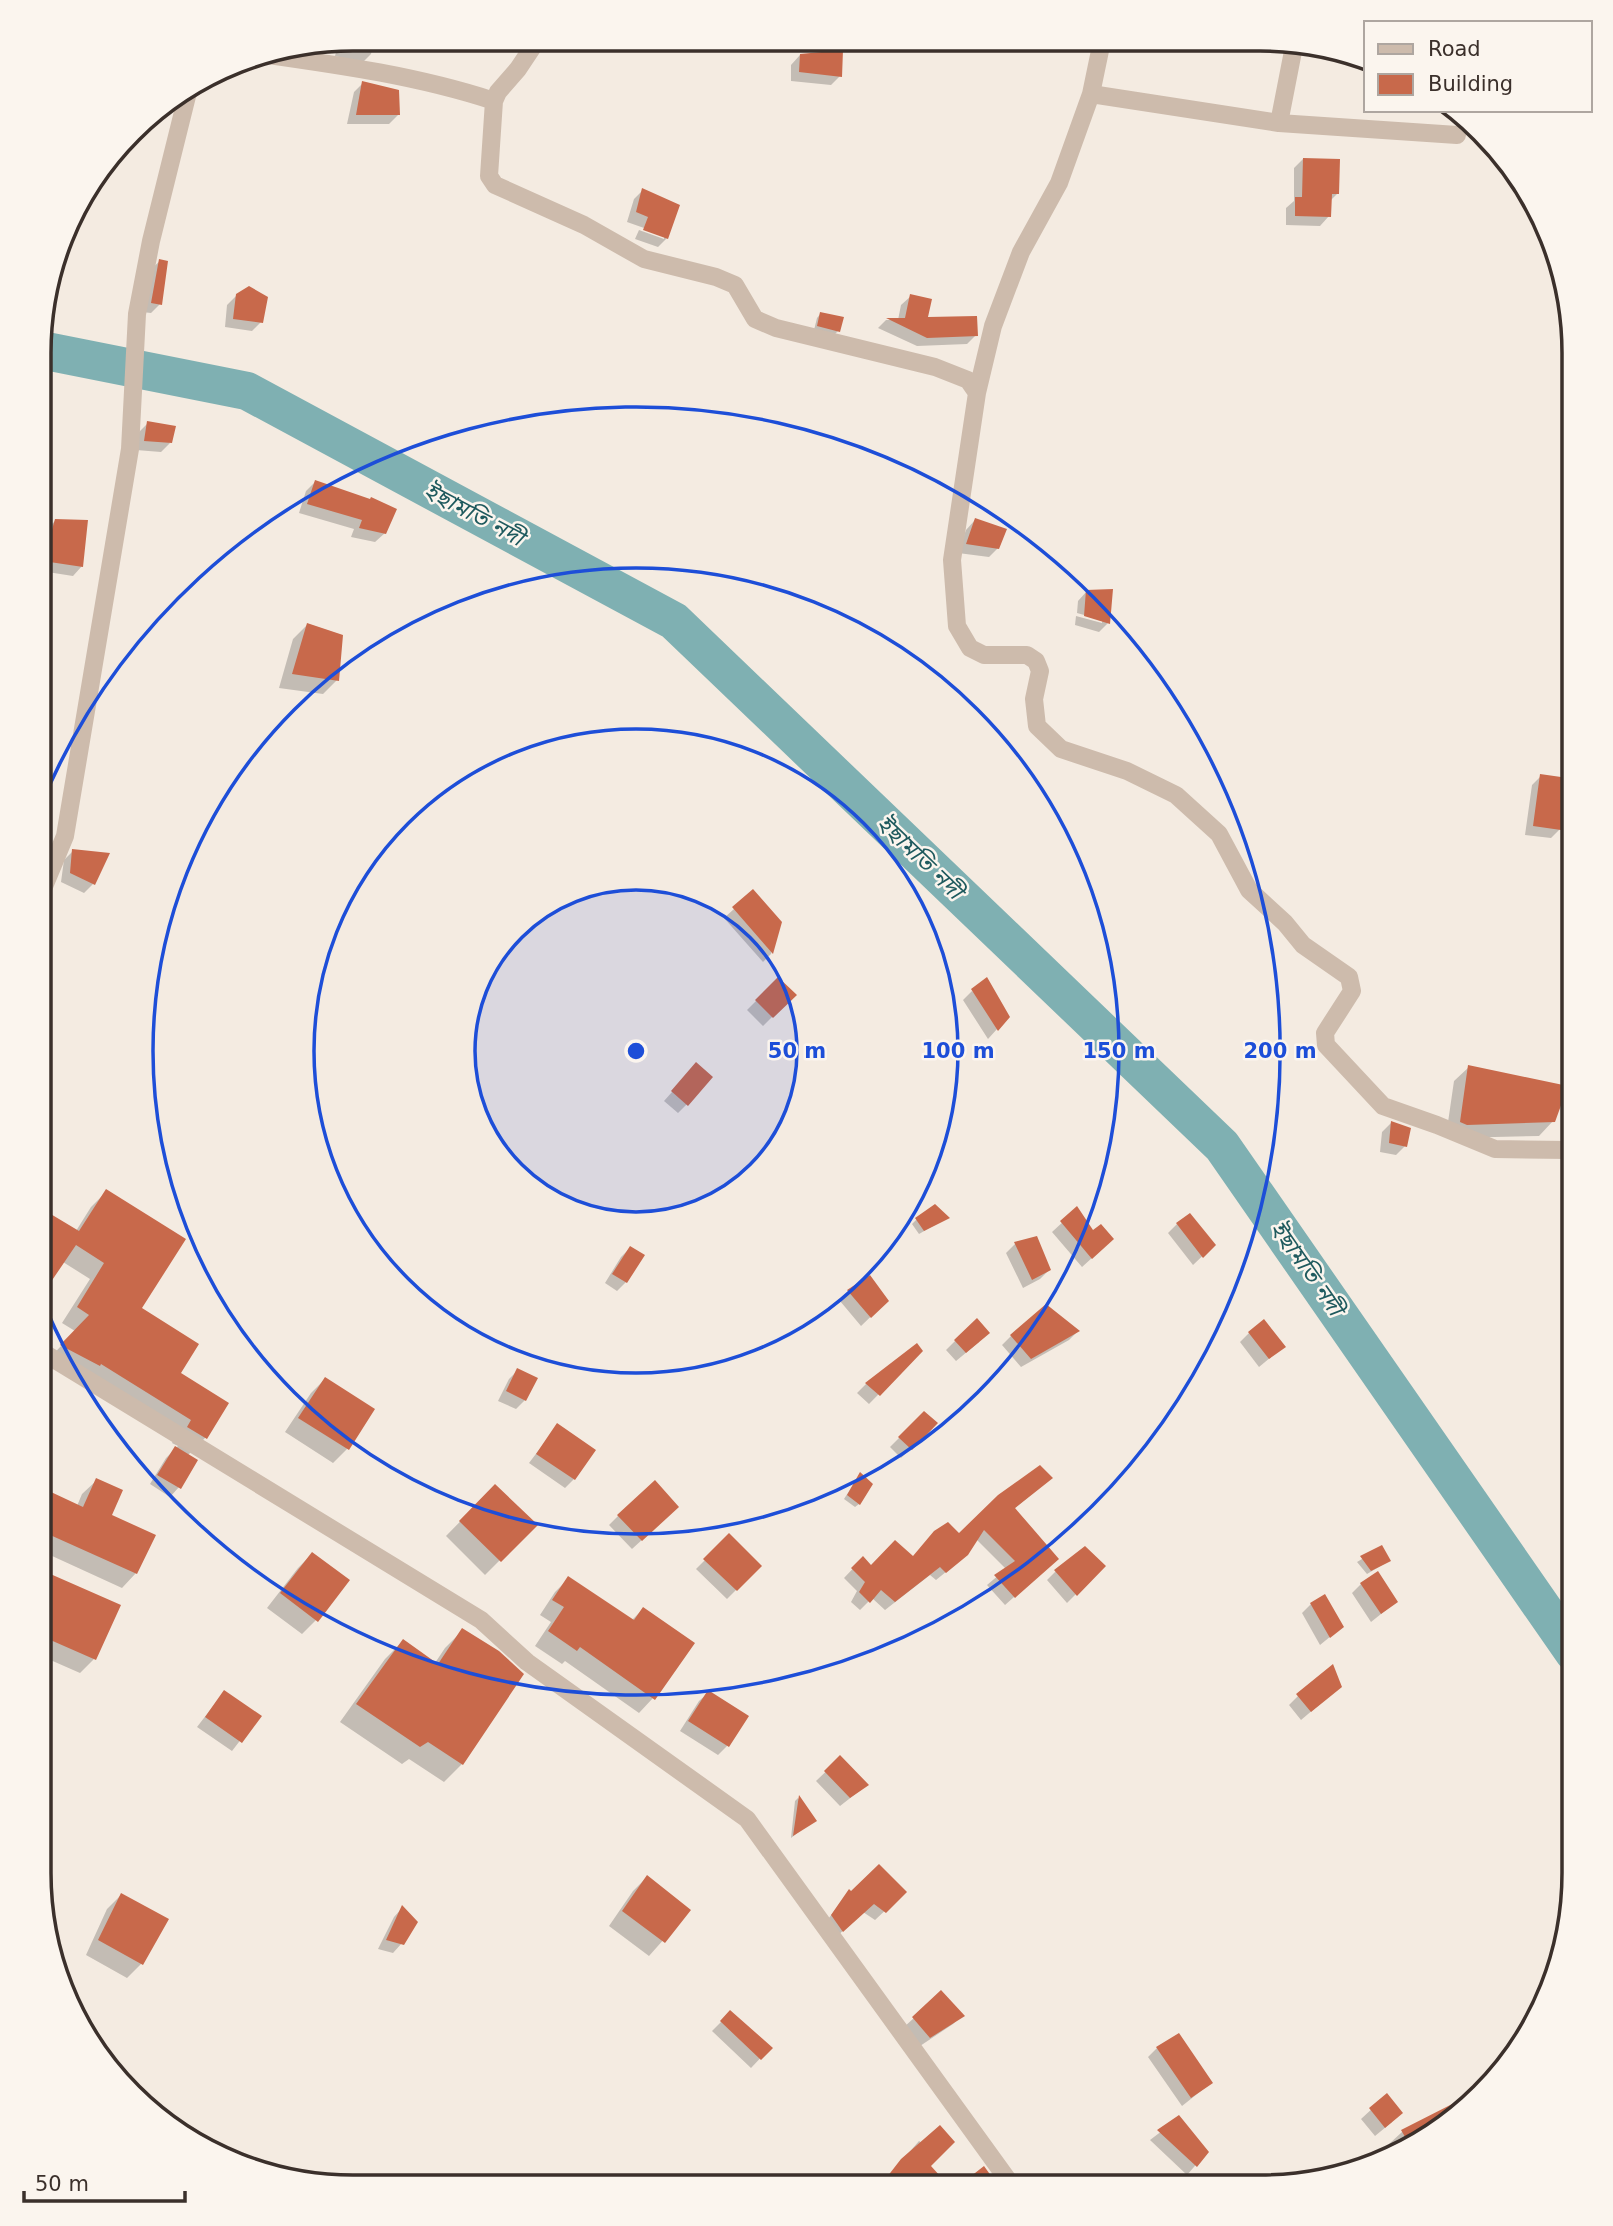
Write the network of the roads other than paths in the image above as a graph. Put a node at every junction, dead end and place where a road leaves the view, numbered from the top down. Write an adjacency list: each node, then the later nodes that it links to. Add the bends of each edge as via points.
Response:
1 (530, 51): 6 (street)
2 (1100, 51): 5 (street)
3 (1293, 52): 8 (street)
4 (289, 58): 6 (street, via 376,71)
5 (1091, 94): 8 (street); 10 (street, via 1059,183 1021,252 993,326)
6 (494, 101): 10 (street, via 489,176 495,185 584,225 644,259 735,285 755,319 934,367 968,380)
7 (186, 102): 11 (street, via 137,314 130,449 65,836)
8 (1279, 123): 9 (street)
9 (1457, 135)
10 (977, 393): 12 (street, via 952,560 957,626 970,648 984,655 1027,654 1036,661 1040,671 1034,699 1037,726 1061,749 1128,771 1176,795 1219,834 1249,890 1303,945 1349,977 1352,991 1325,1033 1326,1045 1383,1106 1495,1149)
11 (51, 870)
12 (1562, 1150)
13 (51, 1357): 14 (street, via 481,1620 527,1662 747,1819)
14 (1004, 2175)

